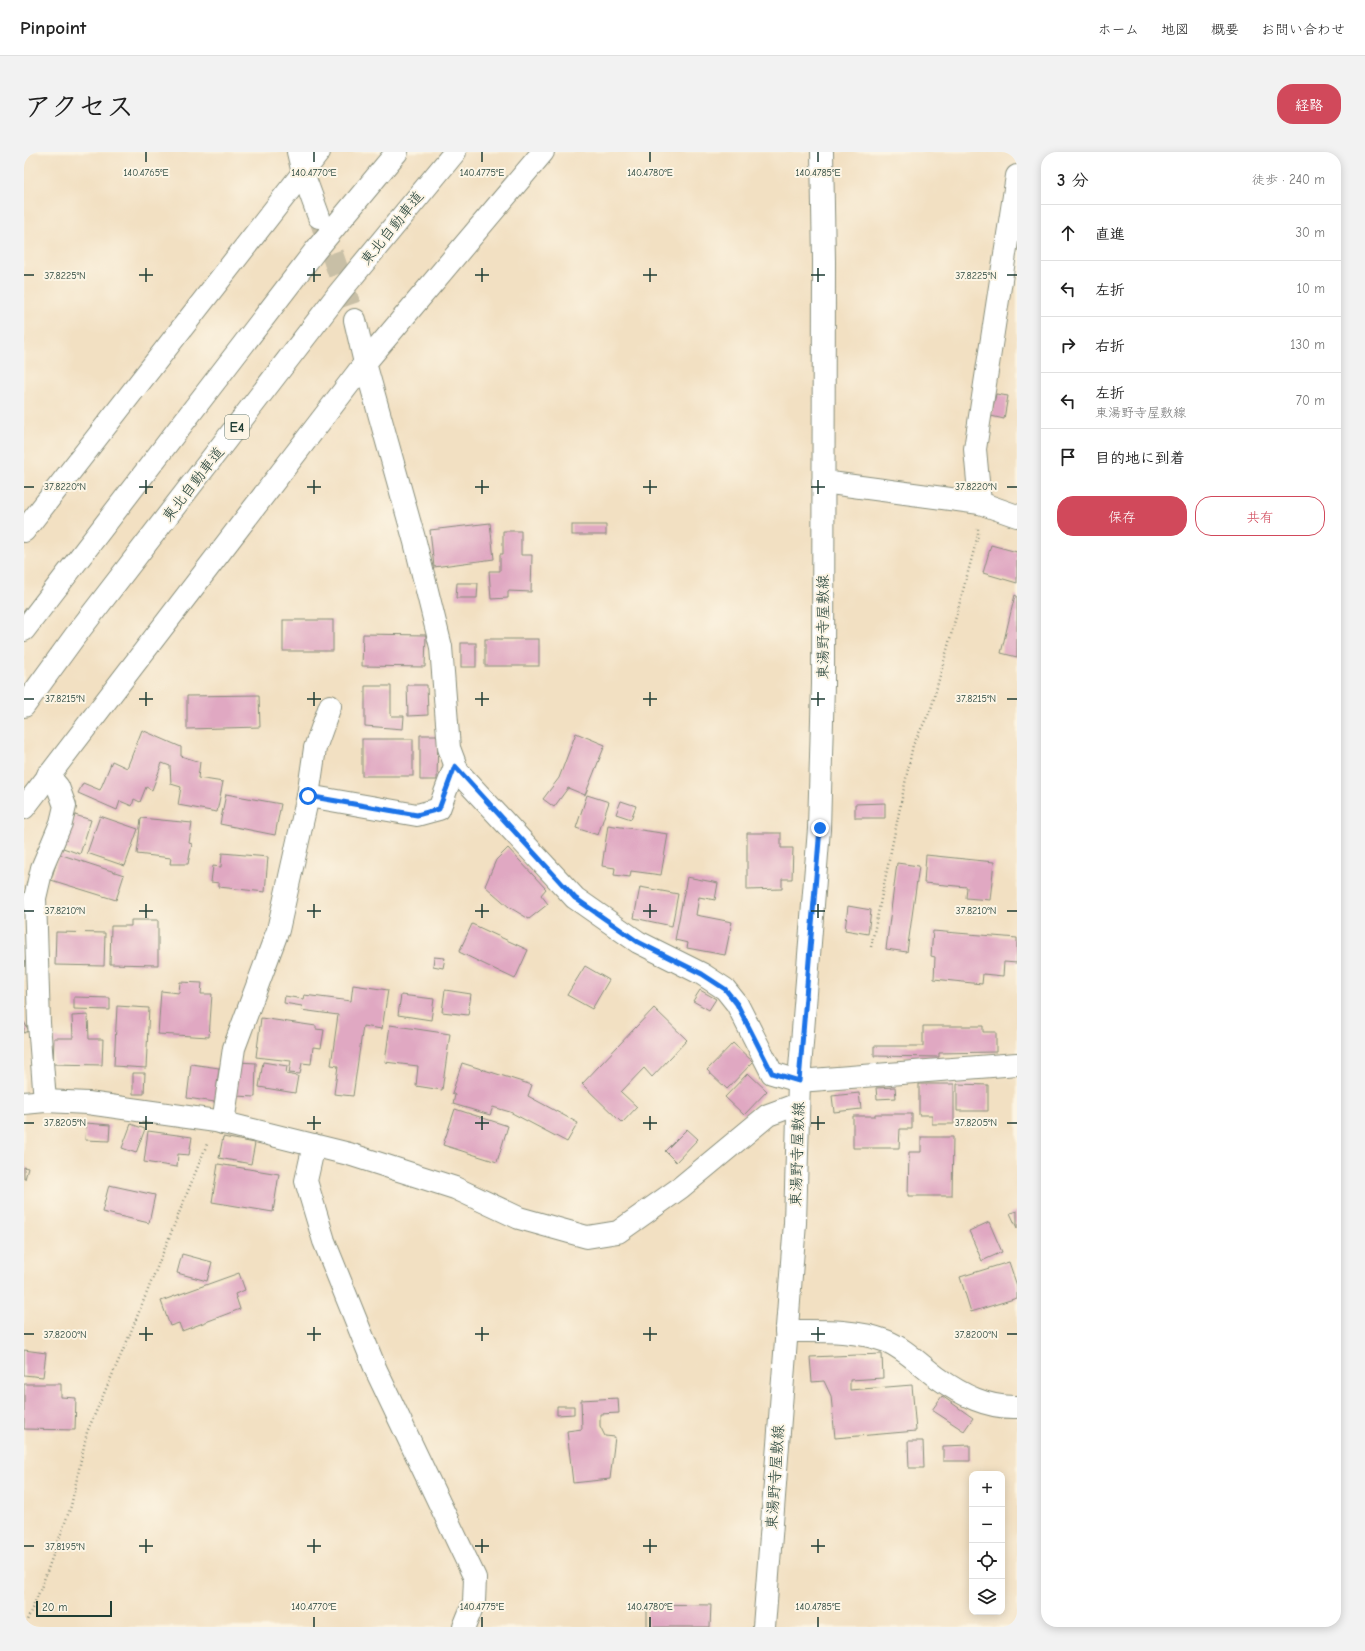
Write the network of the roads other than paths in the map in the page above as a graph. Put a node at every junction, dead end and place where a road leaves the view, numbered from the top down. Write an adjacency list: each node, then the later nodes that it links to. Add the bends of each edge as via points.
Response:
1 (319, 152): 6 (main road)
2 (397, 152): 15 (main road, via 315,251)
3 (455, 152): 16 (main road, 東北自動車道 / E4, via 339,293)
4 (544, 152): 10 (main road)
5 (822, 152): 11 (main road, 東湯野寺屋敷線)
6 (300, 162): 8 (main road); 14 (main road)
7 (1017, 176): 12 (main road, via 975,449)
8 (319, 217)
9 (355, 320): 10 (main road)
10 (365, 363): 18 (main road, via 415,542 441,647 449,748); 19 (main road)
11 (823, 482): 12 (main road); 23 (main road, 東湯野寺屋敷線, via 820,828)
12 (980, 503): 13 (main road)
13 (1017, 516)
14 (24, 531)
15 (24, 630)
16 (24, 706)
17 (330, 706): 20 (main road, via 315,748)
18 (455, 766): 20 (main road, via 439,809 417,815); 23 (main road, via 575,898 638,942 702,974 725,989 737,1004 772,1073)
19 (48, 775): 21 (main road); 24 (main road, via 58,787 64,806 61,823 42,868 35,898 39,1023)
20 (308, 796): 27 (main road, via 278,930 234,1048)
21 (24, 808)
22 (1017, 1064): 23 (main road)
23 (799, 1081): 26 (main road, 東湯野寺屋敷線)
24 (45, 1101): 25 (main road); 27 (main road, via 88,1103)
25 (24, 1103)
26 (798, 1104): 28 (main road, via 768,1115 680,1188 618,1232 587,1238 519,1218 455,1188); 29 (main road, 東湯野寺屋敷線, via 795,1223)
27 (220, 1122): 28 (main road)
28 (314, 1145): 31 (main road, via 306,1181 324,1241 376,1370 475,1578 474,1602)
29 (786, 1331): 30 (main road, via 847,1332 886,1341 971,1398 1000,1407); 32 (main road, 東湯野寺屋敷線)
30 (1017, 1407)
31 (464, 1627)
32 (764, 1627)

